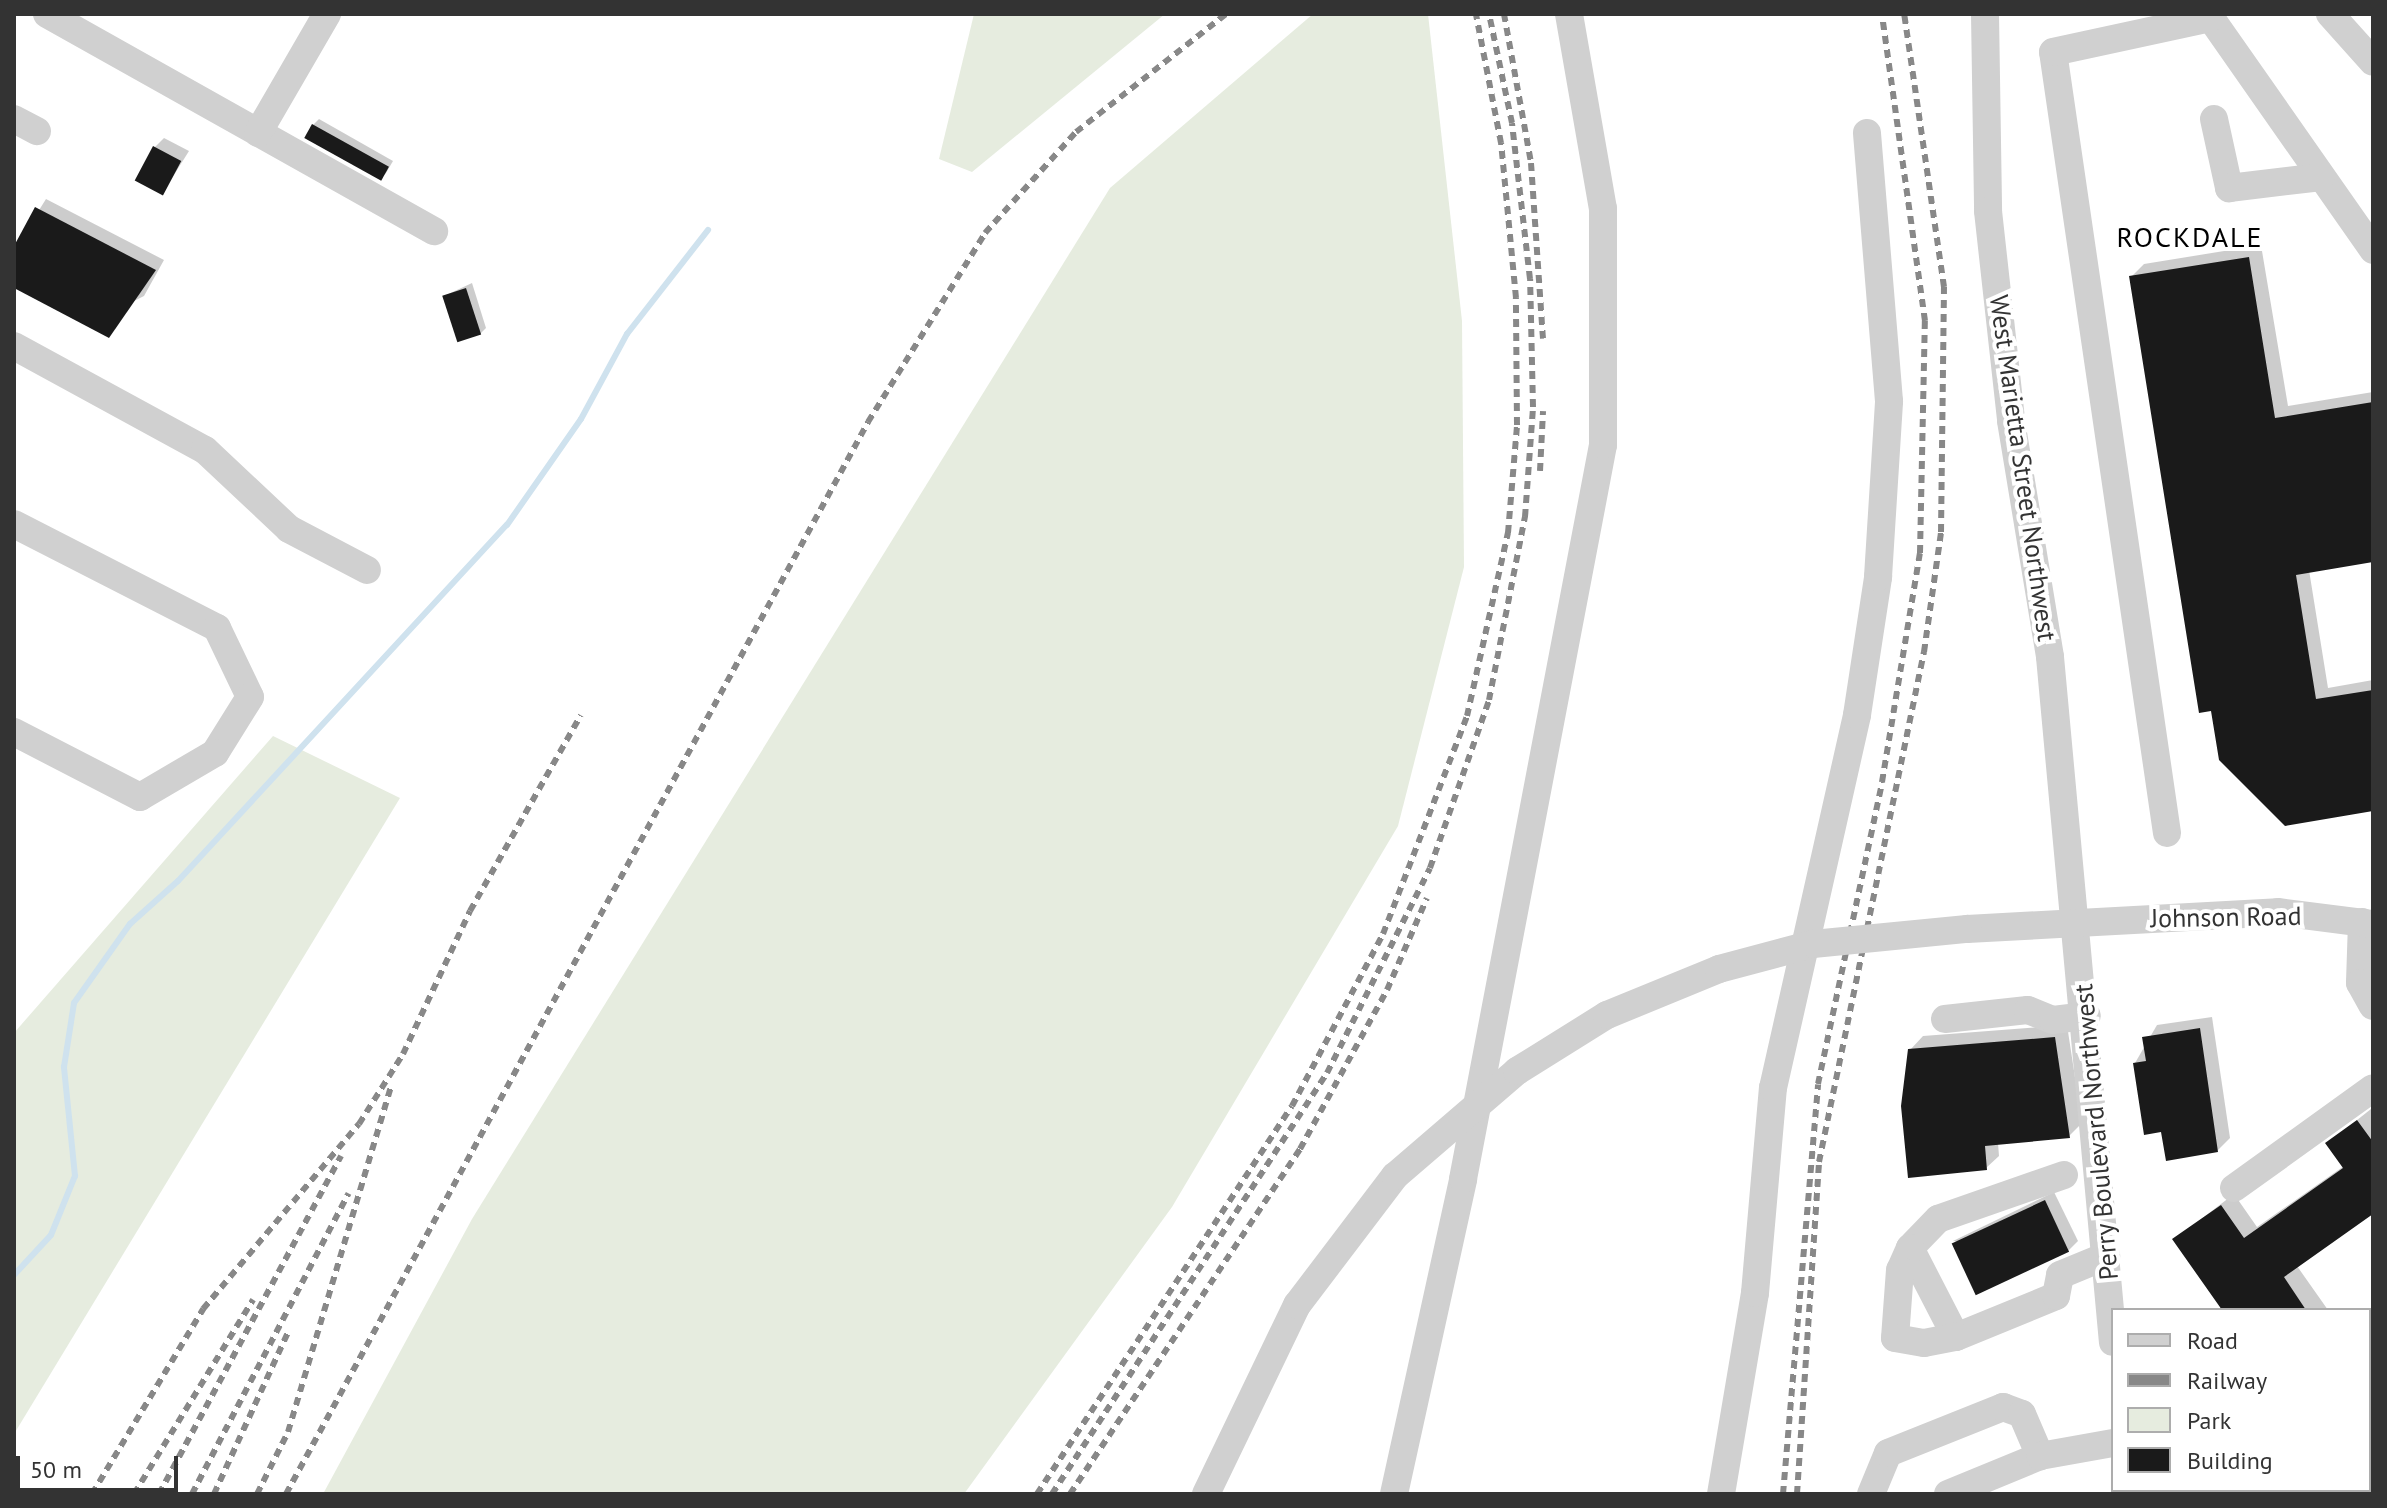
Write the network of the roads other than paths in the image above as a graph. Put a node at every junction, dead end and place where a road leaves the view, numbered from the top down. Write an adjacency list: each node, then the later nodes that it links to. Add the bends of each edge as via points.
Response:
1 (47, 14): 9 (street)
2 (327, 14): 9 (street)
3 (1569, 14): 34 (street, via 1603,209 1603,445 1466,1164)
4 (1985, 14): 19 (street, West Marietta Street Northwest, via 1988,211)
5 (2330, 14): 7 (street)
6 (2209, 16): 11 (street); 18 (street, via 2053,52)
7 (2373, 62)
8 (2214, 119): 11 (street, via 2229,188)
9 (258, 133): 12 (street)
10 (1867, 133): 35 (street, via 1889,401 1878,577 1851,746 1773,1088 1755,1293)
11 (2321, 177): 13 (street)
12 (434, 231)
13 (2373, 250)
14 (14, 346): 16 (street, via 205,450 289,529)
15 (14, 524): 17 (street, via 217,628 250,697 215,753 140,797)
16 (367, 570)
17 (14, 732)
18 (2167, 833)
19 (2079, 922): 20 (street, Johnson Road, via 2278,912); 22 (street, Perry Boulevard Northwest); 33 (street, Johnson Road, bridge, via 1813,944 1719,969 1607,1015 1517,1071 1395,1176 1297,1305)
20 (2367, 923): 21 (street, via 2360,983)
21 (2373, 1006)
22 (2087, 1016): 23 (street, via 2053,1020 2028,1010); 28 (street, Perry Boulevard Northwest)
23 (1945, 1019)
24 (2373, 1088): 26 (street)
25 (2064, 1175): 27 (street, via 1938,1219)
26 (2234, 1188)
27 (1910, 1248): 30 (street); 30 (street, via 1900,1270 1895,1338 1924,1343)
28 (2106, 1256): 29 (street, Perry Boulevard Northwest); 30 (street, via 2060,1275 2056,1296)
29 (2111, 1317)
30 (1956, 1337)
31 (2111, 1443): 32 (street)
32 (2040, 1456): 36 (street, via 2022,1414 2003,1407 1888,1453); 37 (street)
33 (1206, 1494)
34 (1394, 1494)
35 (1721, 1494)
36 (1871, 1494)
37 (1948, 1494)

